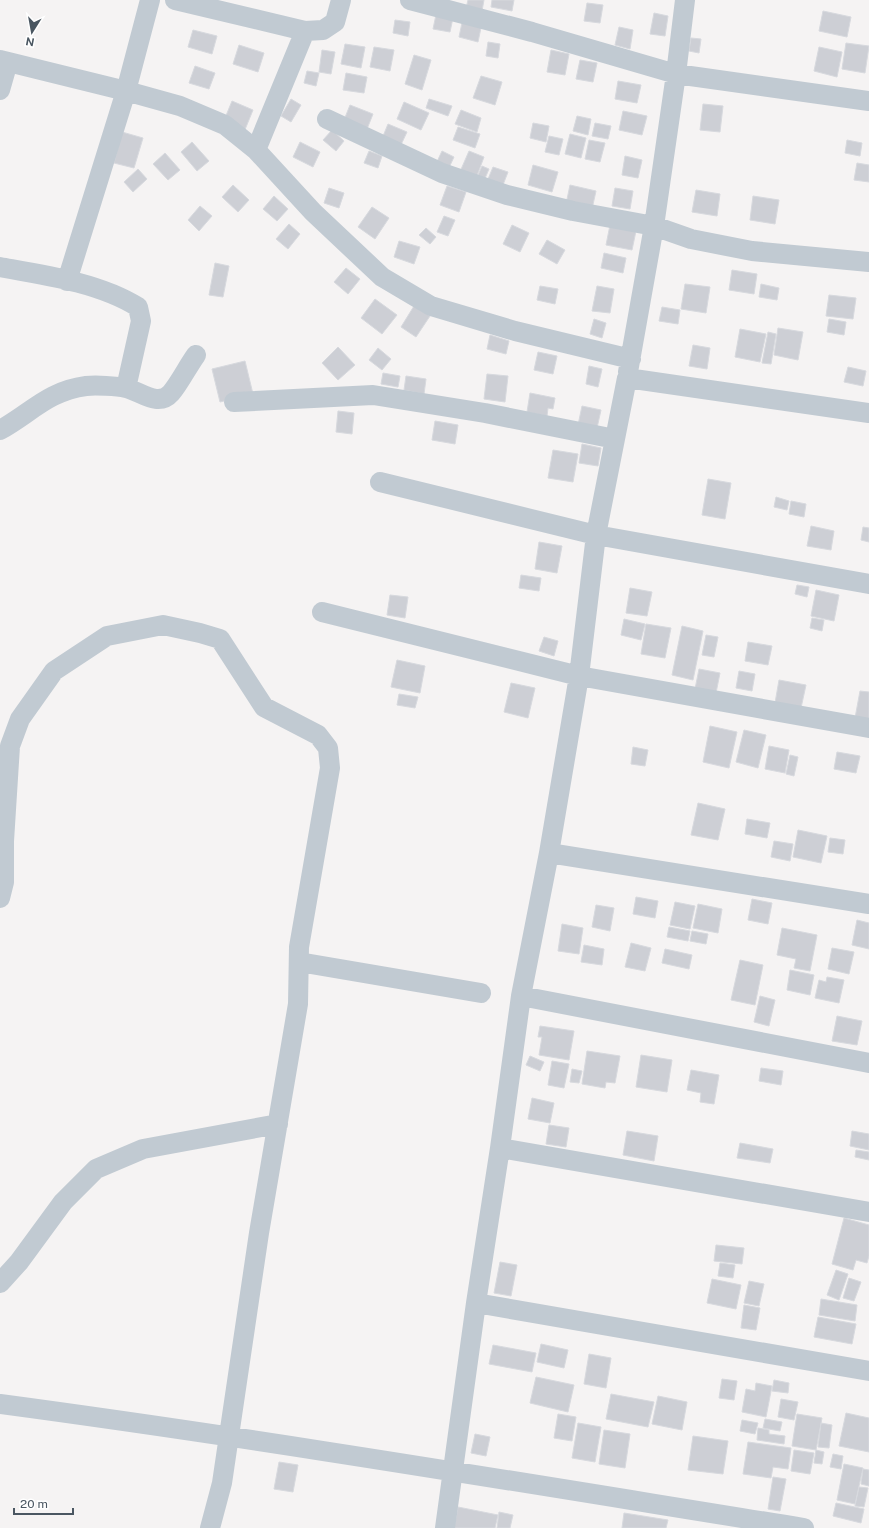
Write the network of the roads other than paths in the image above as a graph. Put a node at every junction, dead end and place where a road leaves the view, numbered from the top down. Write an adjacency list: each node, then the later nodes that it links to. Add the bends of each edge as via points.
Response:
1 (150, 0): 10 (street)
2 (176, 0): 6 (street)
3 (340, 0): 6 (street, via 335,22 323,30)
4 (410, 0): 8 (street)
5 (686, 0): 8 (street)
6 (305, 31): 13 (street)
7 (4, 61): 9 (street); 10 (street)
8 (676, 74): 11 (street); 14 (street)
9 (0, 90)
10 (126, 91): 13 (street, via 180,106 225,125); 17 (street)
11 (869, 101)
12 (327, 119): 14 (street, via 442,173 507,195 573,211)
13 (256, 150): 19 (street, via 313,212 382,277 431,306 515,331)
14 (654, 226): 15 (street, via 691,239 752,251); 19 (street)
15 (869, 262)
16 (0, 267): 17 (street)
17 (67, 281): 21 (street, via 104,291 128,300 138,307 141,321)
18 (196, 355): 21 (street, via 170,394 162,398 151,398)
19 (631, 359): 20 (street)
20 (627, 378): 23 (street); 25 (street)
21 (126, 388): 24 (street, via 87,386 64,391 45,400)
22 (234, 402): 25 (street, via 373,396 486,413)
23 (869, 413)
24 (0, 430)
25 (615, 439): 27 (street)
26 (380, 482): 27 (street)
27 (596, 535): 28 (street); 30 (street)
28 (869, 584)
29 (322, 612): 30 (street)
30 (579, 676): 31 (street); 32 (street)
31 (869, 728)
32 (549, 853): 34 (street); 37 (street)
33 (0, 898): 35 (street, via 4,882 10,746 20,719 54,671 107,636 163,625 220,639 264,707 318,735 328,748 330,768 299,947)
34 (869, 904)
35 (299, 962): 36 (street); 39 (street, via 298,1004)
36 (481, 993)
37 (521, 996): 38 (street); 40 (street)
38 (869, 1063)
39 (278, 1124): 42 (street, via 143,1149 96,1169 63,1202 19,1262); 46 (street)
40 (500, 1148): 41 (street); 43 (street)
41 (869, 1212)
42 (0, 1283)
43 (476, 1303): 44 (street); 47 (street)
44 (869, 1371)
45 (0, 1404): 46 (street)
46 (228, 1437): 47 (street); 48 (street, via 222,1483)
47 (453, 1470): 49 (street); 50 (street)
48 (210, 1528)
49 (445, 1528)
50 (804, 1528)

